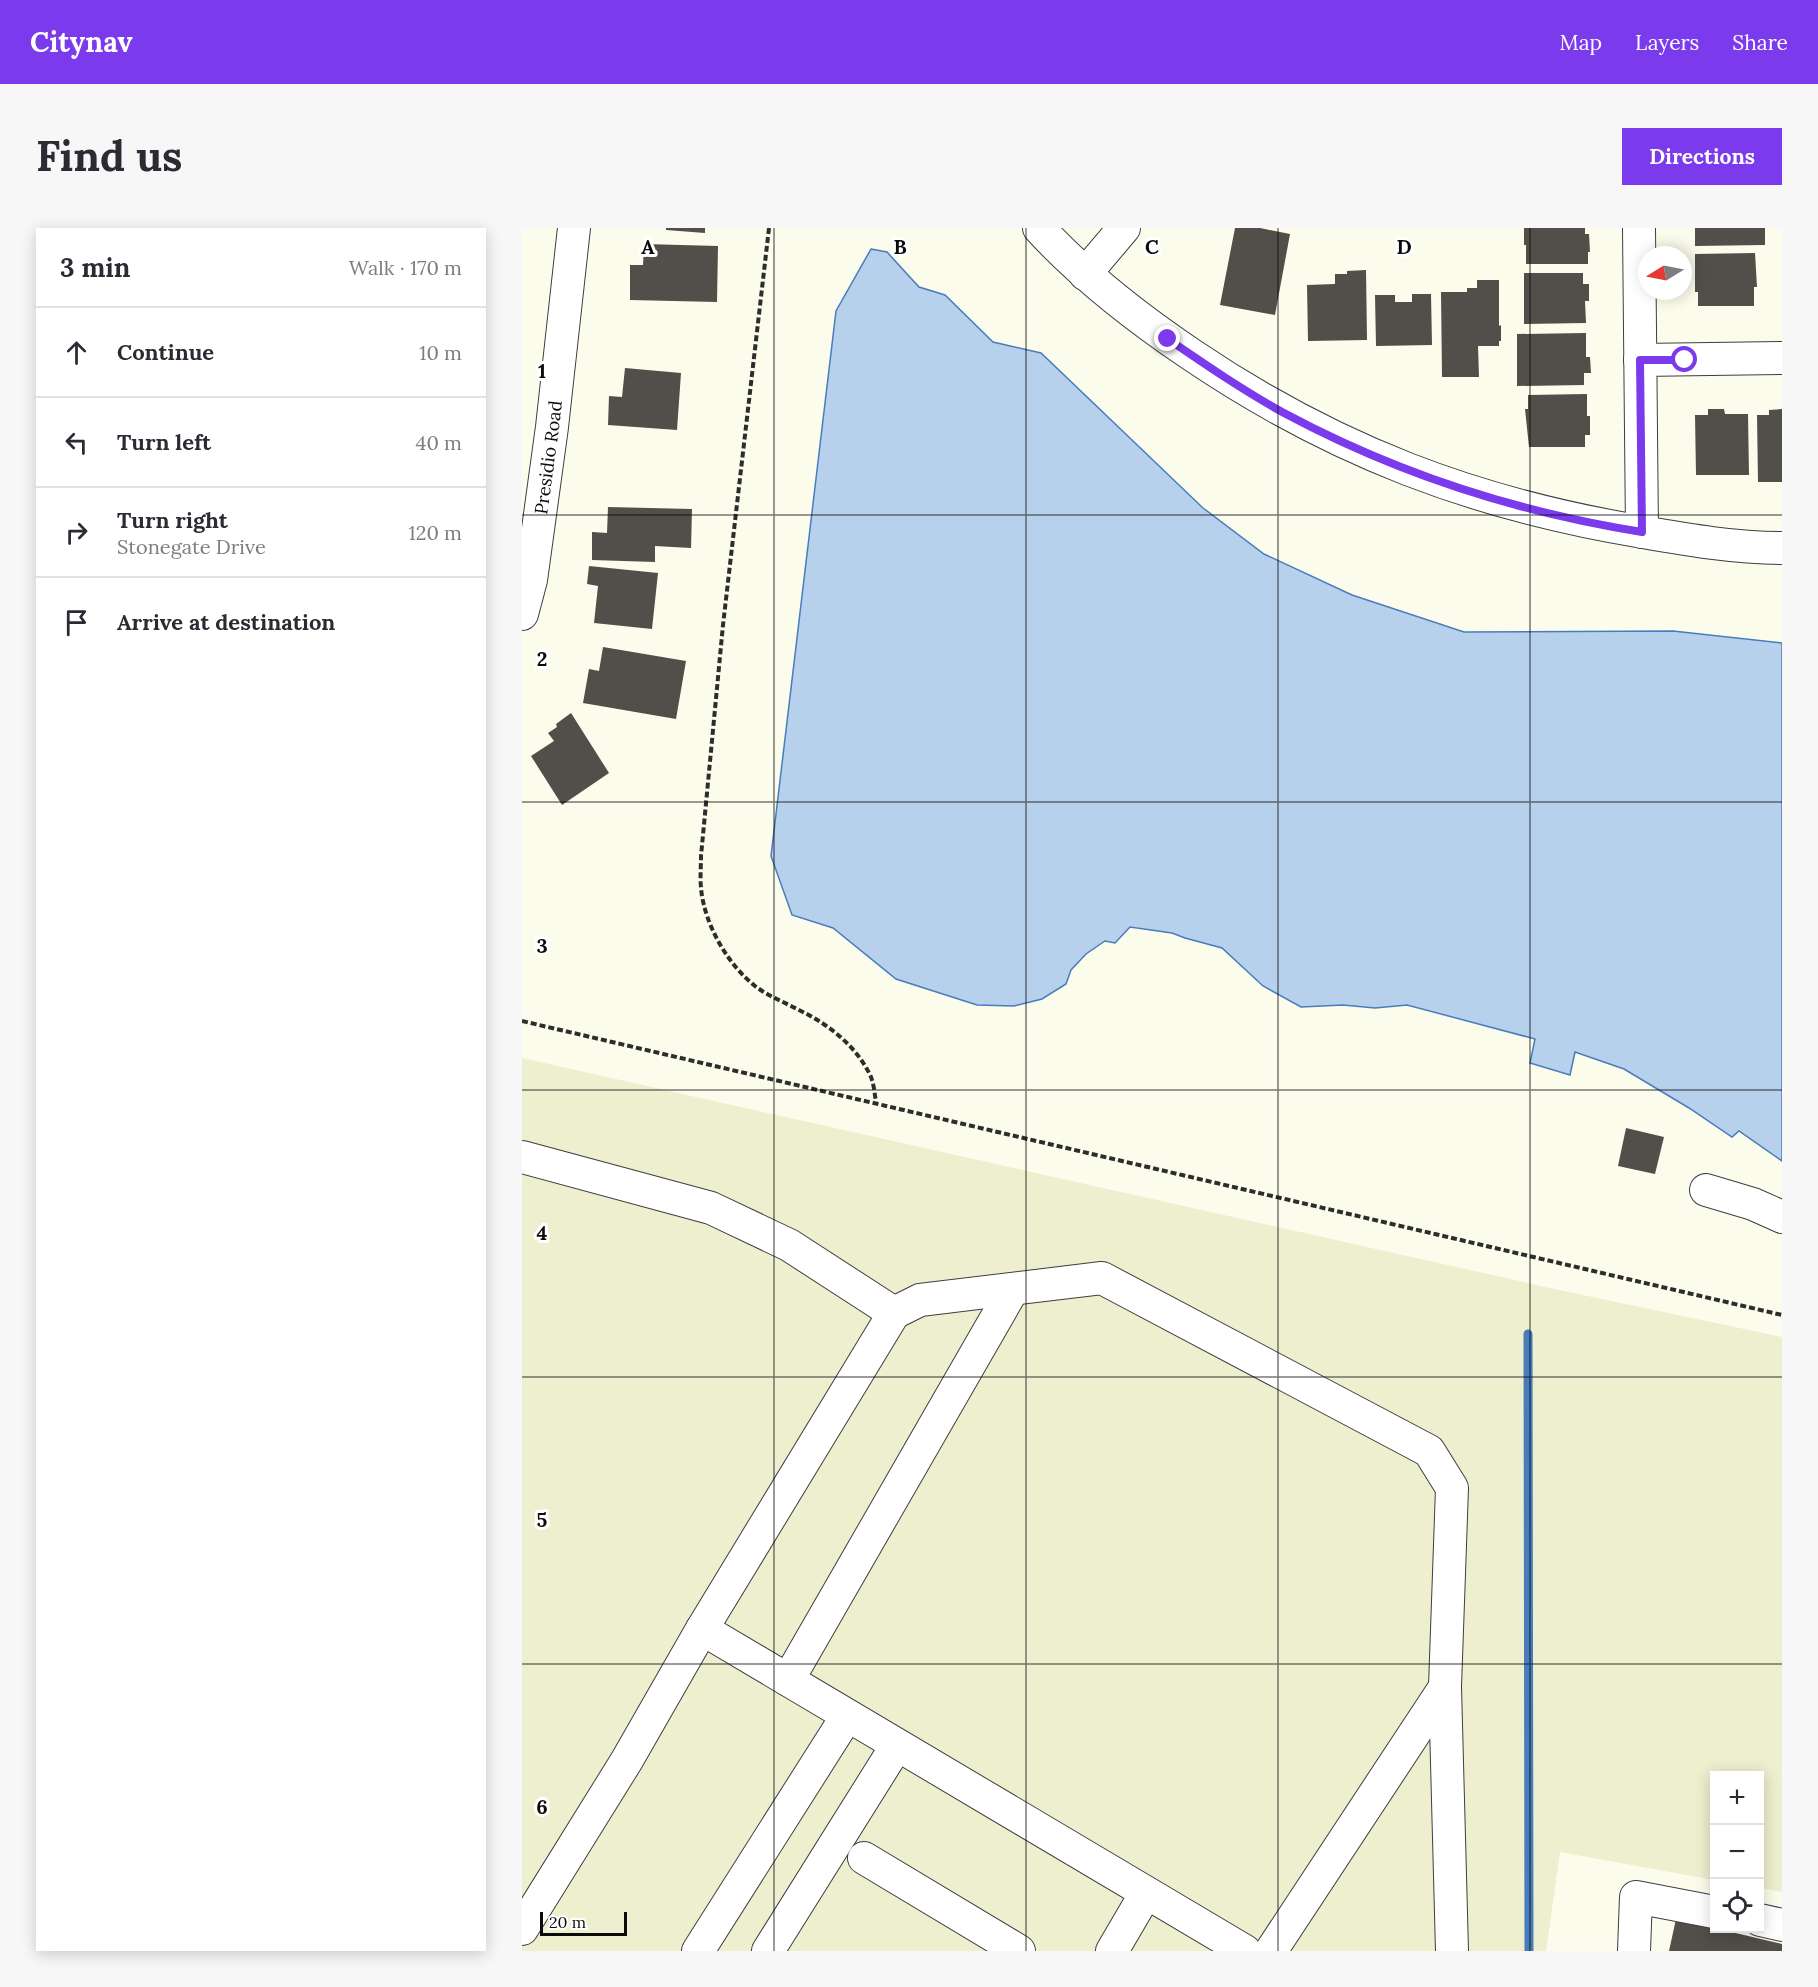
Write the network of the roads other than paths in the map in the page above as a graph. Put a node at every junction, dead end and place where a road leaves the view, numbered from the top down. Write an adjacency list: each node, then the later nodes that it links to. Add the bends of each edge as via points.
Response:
1 (574, 228): 10 (street, Presidio Road, via 552,427 531,580)
2 (1039, 228): 5 (street)
3 (1124, 228): 5 (street)
4 (1640, 228): 7 (street)
5 (1085, 274): 8 (street, via 1168,339 1232,382 1349,445 1403,469 1505,503)
6 (1782, 358): 7 (street)
7 (1640, 360): 8 (street)
8 (1642, 532): 9 (street)
9 (1782, 549)
10 (522, 614)
11 (522, 1157): 15 (street, via 711,1208 789,1245)
12 (1706, 1190): 13 (street)
13 (1782, 1217)
14 (1013, 1289): 15 (street, via 921,1300); 17 (street); 18 (street, via 1102,1278 1429,1451 1452,1488)
15 (894, 1313): 16 (street)
16 (702, 1629): 17 (street); 26 (street, via 627,1760)
17 (788, 1680): 19 (street)
18 (1445, 1687): 32 (street); 33 (street)
19 (847, 1716): 20 (street); 28 (street)
20 (897, 1745): 22 (street); 27 (street)
21 (864, 1858): 29 (street)
22 (1146, 1893): 30 (street); 31 (street)
23 (1710, 1911): 34 (street, via 1636,1897)
24 (1764, 1921): 25 (street)
25 (1782, 1925)
26 (522, 1929)
27 (780, 1946)
28 (698, 1951)
29 (1019, 1951)
30 (1112, 1951)
31 (1245, 1951)
32 (1271, 1951)
33 (1452, 1951)
34 (1634, 1951)

